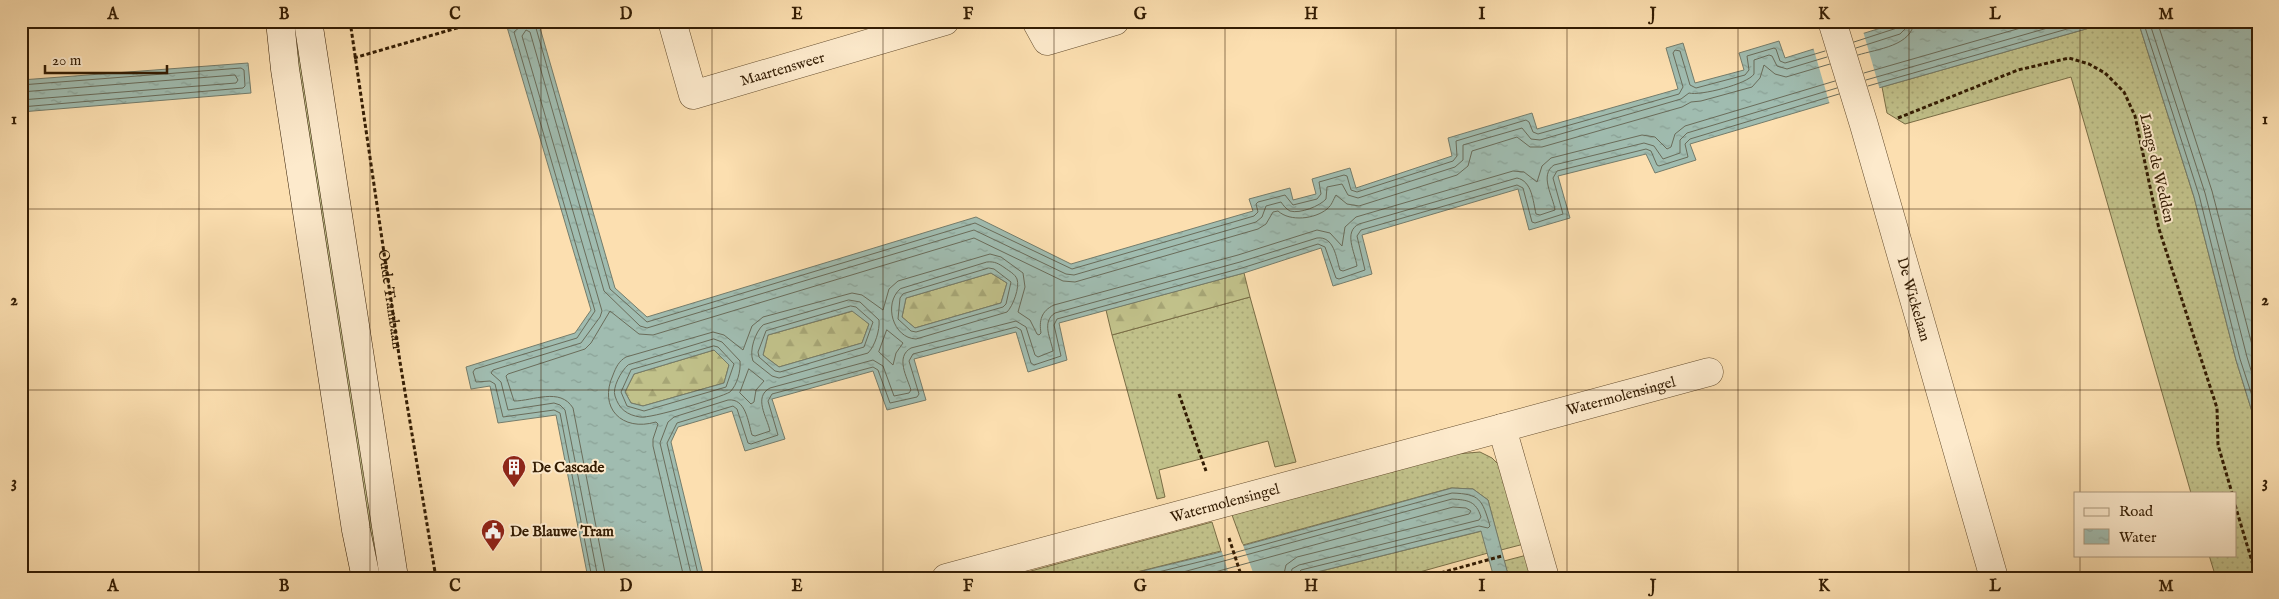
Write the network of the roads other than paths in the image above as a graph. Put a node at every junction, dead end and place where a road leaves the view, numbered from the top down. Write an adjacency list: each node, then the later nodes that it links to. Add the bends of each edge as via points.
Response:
1 (280, 21): 10 (street, via 356,530)
2 (308, 21): 11 (street)
3 (672, 21): 4 (street, Maartensweer, via 693,95)
4 (945, 21)
5 (1036, 21): 6 (street, via 1047,41)
6 (1115, 21)
7 (1834, 30): 14 (street, De Wickelaan)
8 (1708, 372): 9 (street, Watermolensingel)
9 (1502, 428): 12 (street, Watermolensingel); 13 (street)
10 (366, 578)
11 (394, 578)
12 (946, 578)
13 (1544, 578)
14 (1994, 578)

